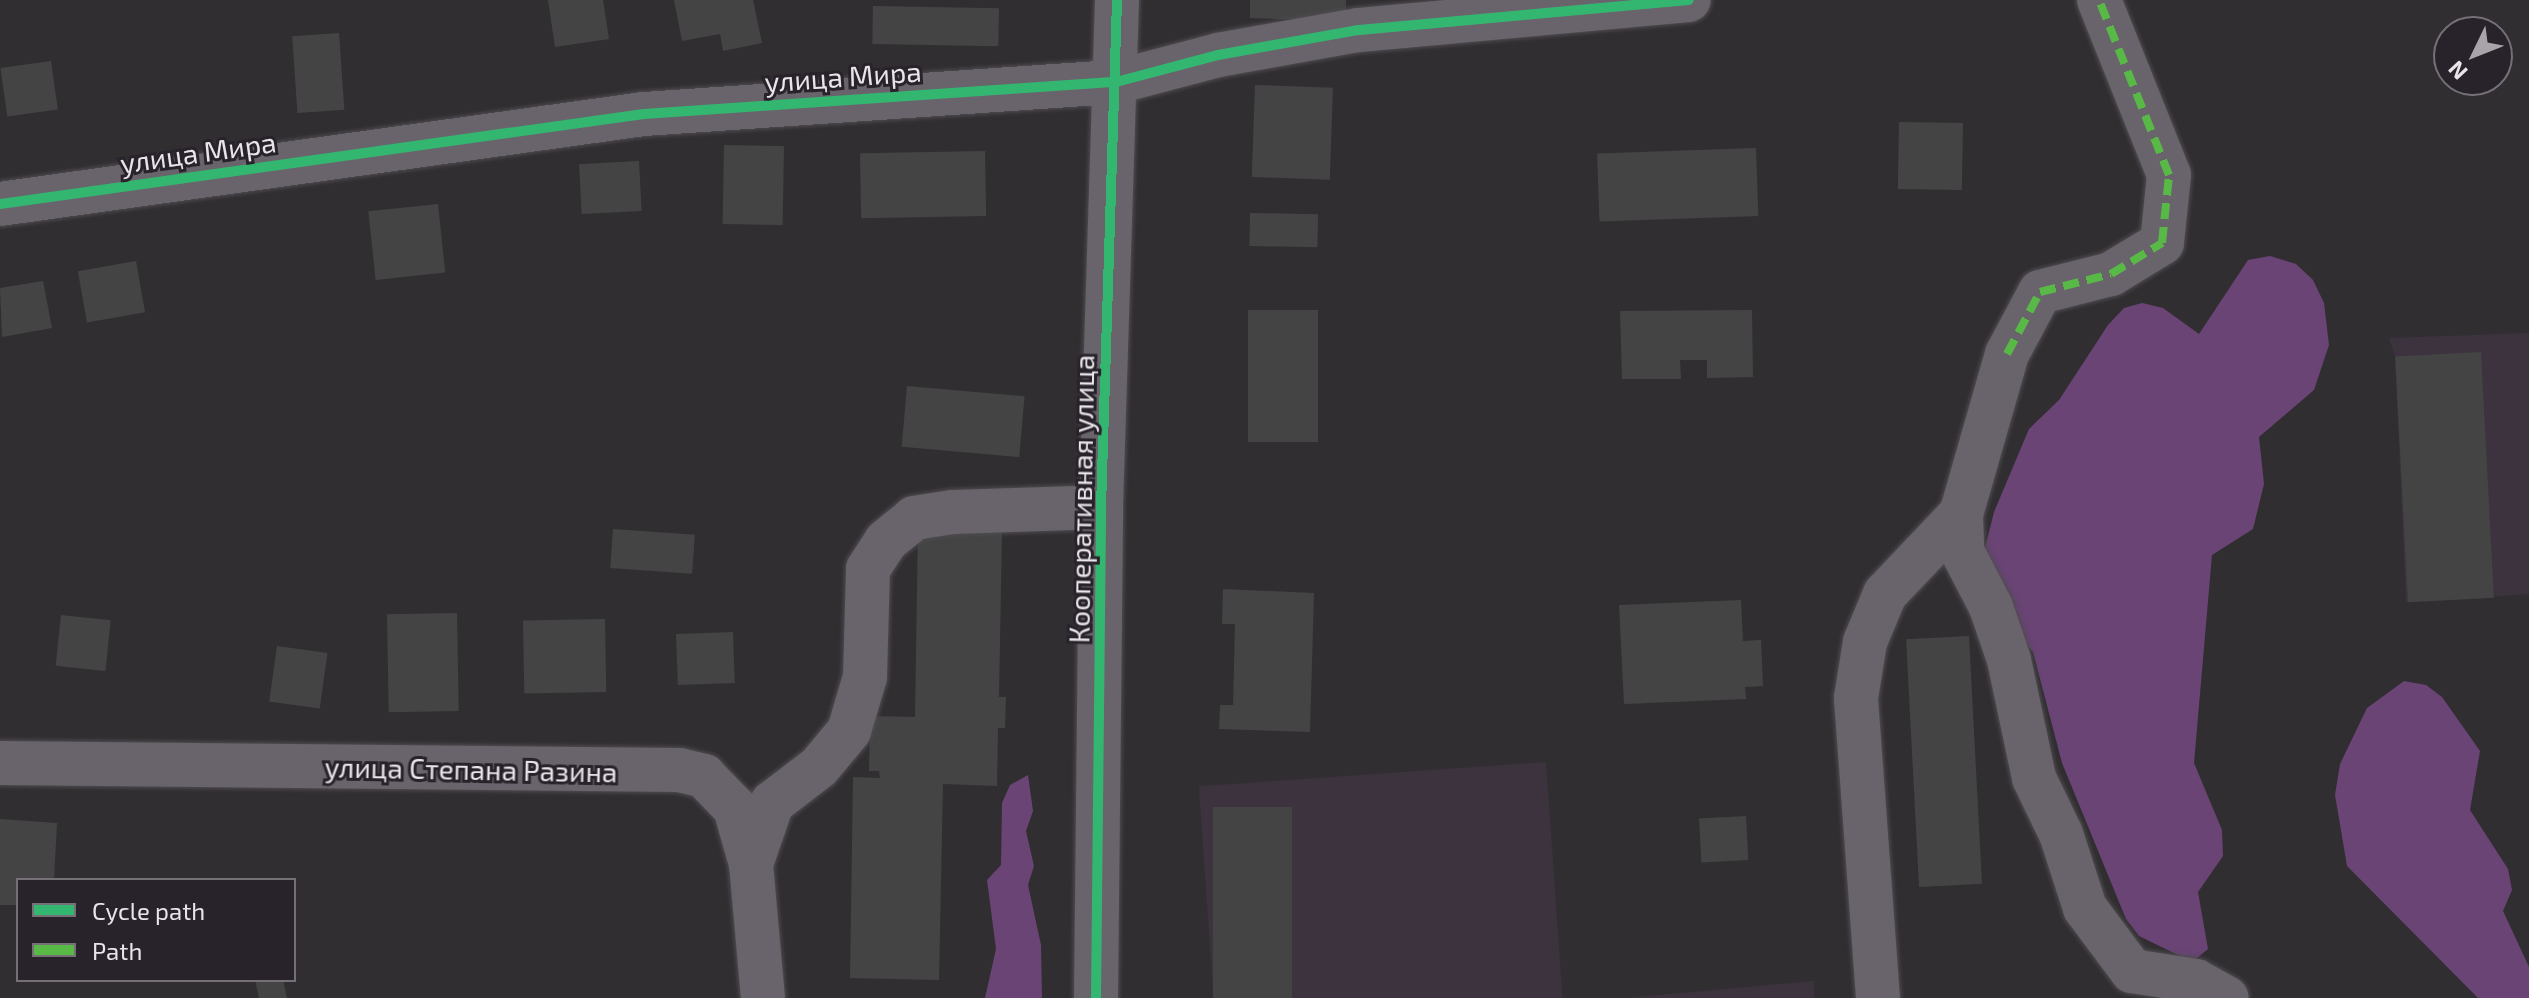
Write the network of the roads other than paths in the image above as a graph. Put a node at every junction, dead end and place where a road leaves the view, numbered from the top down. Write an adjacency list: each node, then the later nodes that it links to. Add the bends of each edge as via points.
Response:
1 (1117, 0): 4 (street, Кооперативная улица)
2 (1689, 0): 4 (street, улица Мира, via 1359,30 1218,55)
3 (2099, 0): 7 (street, via 2169,175 2162,243 2111,274 2040,292 2007,354)
4 (1116, 82): 5 (street, улица Мира, via 644,114); 6 (street, Кооперативная улица)
5 (0, 204)
6 (1101, 507): 9 (street, via 914,518 886,541 868,569 865,677 849,731 819,767 772,803); 12 (street, Кооперативная улица)
7 (1961, 514): 10 (street, via 1962,551 1991,607 2009,660 2034,778 2061,834 2085,908 2132,971); 13 (street, via 1885,594 1865,642 1856,698)
8 (0, 763): 9 (street, улица Степана Разина, via 679,770 704,776 723,791 735,808)
9 (751, 864): 11 (street, улица Степана Разина)
10 (2212, 989): 14 (street)
11 (763, 998)
12 (1096, 998)
13 (1878, 998)
14 (2130, 998)

